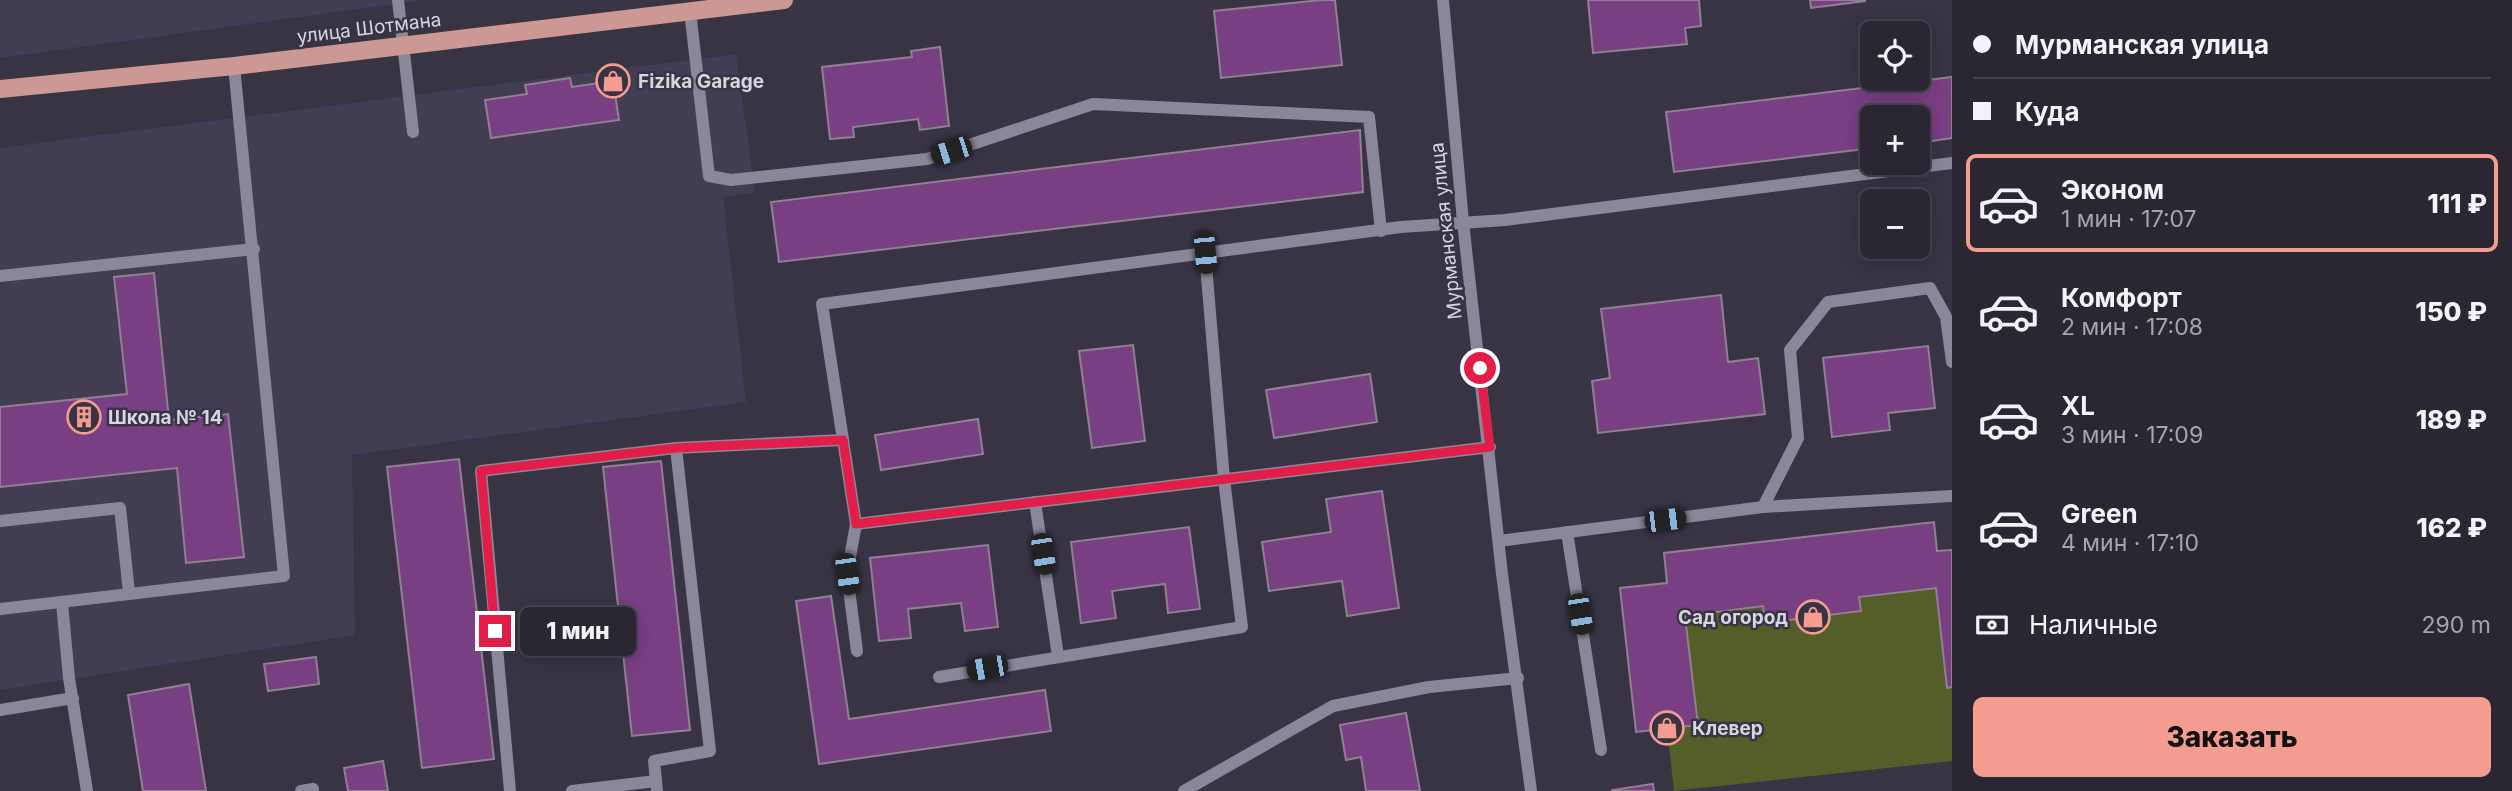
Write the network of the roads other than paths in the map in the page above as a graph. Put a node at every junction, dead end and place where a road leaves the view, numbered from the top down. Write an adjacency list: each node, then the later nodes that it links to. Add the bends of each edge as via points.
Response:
1 (398, 0): 5 (street)
2 (784, 0): 4 (main road, улица Шотмана)
3 (1443, 0): 10 (street, Мурманская улица)
4 (690, 11): 5 (main road, улица Шотмана); 11 (street, via 709,176 731,180 927,159 1093,104 1369,117)
5 (402, 45): 6 (main road, улица Шотмана); 8 (street)
6 (234, 66): 7 (main road, улица Шотмана); 12 (street)
7 (0, 89)
8 (413, 132)
9 (1952, 163): 10 (street)
10 (1463, 222): 11 (street); 17 (street, Мурманская улица)
11 (1381, 231): 13 (street)
12 (254, 248): 14 (street); 27 (street, via 284,576)
13 (1205, 253): 16 (street, via 822,304); 19 (street)
14 (0, 276)
15 (1952, 362): 22 (street, via 1946,317 1930,288 1828,302 1790,350 1798,438)
16 (843, 440): 18 (street); 24 (street)
17 (1490, 447): 19 (street); 26 (street, Мурманская улица)
18 (676, 448): 37 (street, via 710,751 654,761); 39 (street, via 481,471)
19 (1224, 480): 21 (street); 31 (street, via 1242,627)
20 (1952, 496): 22 (street)
21 (1035, 502): 24 (street); 31 (street)
22 (1763, 507): 25 (street)
23 (0, 521): 27 (street, via 120,508)
24 (856, 524): 30 (street, via 847,574)
25 (1567, 532): 26 (street); 36 (street)
26 (1499, 541): 33 (street, Мурманская улица)
27 (129, 592): 28 (street)
28 (62, 603): 29 (street); 34 (street)
29 (0, 609)
30 (857, 651)
31 (1058, 656): 32 (street)
32 (939, 677)
33 (1518, 678): 41 (street, via 1429,687 1333,706); 42 (street, Мурманская улица)
34 (73, 698): 35 (street); 38 (street)
35 (0, 710)
36 (1601, 750)
37 (657, 786): 40 (street)
38 (87, 791)
39 (510, 791)
40 (572, 791)
41 (1184, 791)
42 (1531, 791)

